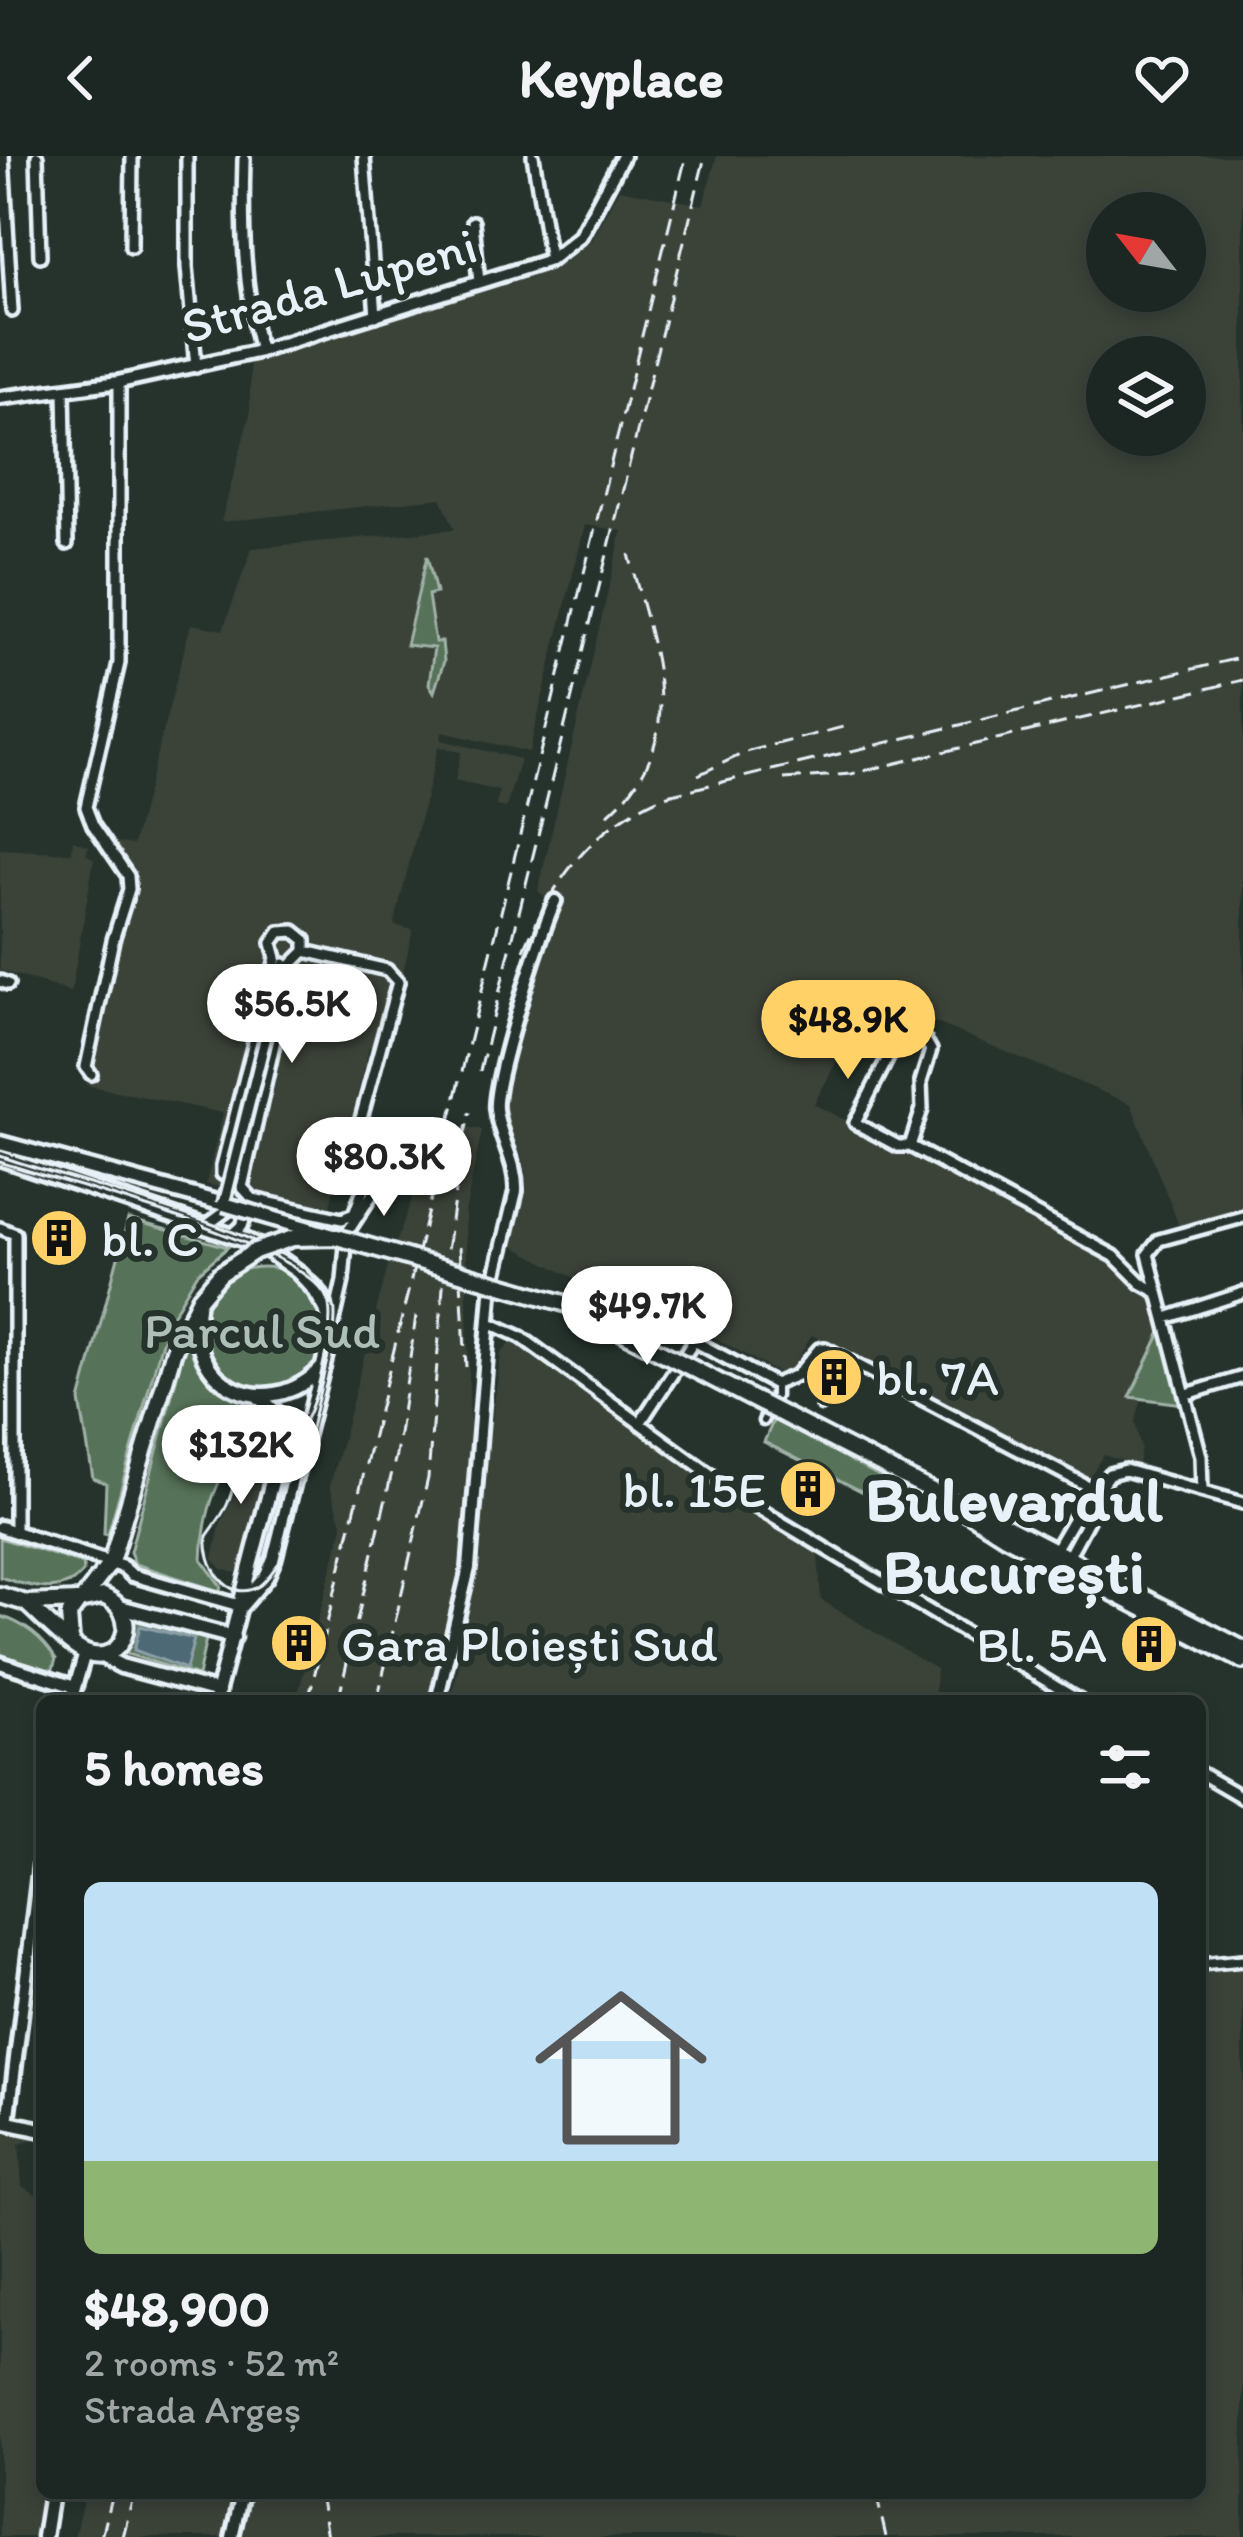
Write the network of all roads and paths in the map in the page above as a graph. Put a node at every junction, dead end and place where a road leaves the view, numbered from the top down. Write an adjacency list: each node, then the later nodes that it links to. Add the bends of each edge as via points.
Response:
1 (3, 156): 14 (street)
2 (37, 156): 11 (street)
3 (132, 156): 10 (street)
4 (187, 156): 17 (street)
5 (364, 156): 15 (street)
6 (533, 156): 12 (street)
7 (623, 156): 12 (street, Strada Lupeni, via 580,236)
8 (244, 159): 16 (street, via 242,244)
9 (472, 222): 13 (street)
10 (131, 247)
11 (40, 256)
12 (550, 260): 13 (street, Strada Lupeni)
13 (478, 281): 15 (street, Strada Lupeni)
14 (12, 311)
15 (376, 316): 16 (street, Strada Lupeni)
16 (260, 351): 17 (street, Strada Lupeni)
17 (196, 367): 18 (street, Strada Lupeni)
18 (119, 382): 19 (street, Strada Lupeni); 25 (street, via 119,663 86,807 129,889 86,1067)
19 (64, 389): 20 (street, Strada Lupeni); 21 (street)
20 (0, 398)
21 (67, 544)
22 (555, 902): 52 (street, via 496,1100 516,1182)
23 (305, 952): 24 (street); 24 (street, via 301,934 287,930 273,940); 34 (street, via 387,970 398,982 362,1117)
24 (284, 962): 26 (street); 33 (street); 39 (street, bridge)
25 (91, 1074)
26 (230, 1136): 29 (street); 31 (street)
27 (0, 1143): 32 (main road)
28 (910, 1146): 28 (street, via 931,1049 906,1035 854,1120); 48 (street, via 1114,1256)
29 (236, 1150): 31 (street); 33 (street)
30 (0, 1156): 32 (main road)
31 (225, 1156): 37 (street, via 222,1174)
32 (20, 1157): 39 (main road); 42 (main road)
33 (247, 1158): 37 (street)
34 (367, 1164): 35 (street, via 384,1166); 36 (street)
35 (381, 1181): 36 (street); 44 (street)
36 (367, 1182): 41 (street, via 354,1214)
37 (241, 1183): 38 (street)
38 (249, 1196): 41 (street); 42 (street); 45 (street)
39 (224, 1204): 44 (main road, bridge)
40 (1243, 1217): 48 (street, via 1153,1244)
41 (342, 1219): 44 (street)
42 (206, 1226): 45 (main road)
43 (0, 1228): 54 (street, via 12,1232)
44 (342, 1233): 47 (street); 50 (main road, bridge, via 255,1250); 70 (main road, bridge, via 567,1304)
45 (240, 1234): 46 (main road)
46 (304, 1278): 47 (street, via 325,1298); 55 (main road)
47 (340, 1292): 55 (street)
48 (1157, 1292): 51 (street)
49 (1243, 1293): 51 (street)
50 (200, 1298): 61 (main road, via 204,1358 219,1378); 75 (main road, via 174,1350)
51 (1166, 1318): 60 (street)
52 (490, 1323): 65 (street); 92 (street, via 473,1541)
53 (0, 1327): 54 (street)
54 (14, 1328): 73 (street)
55 (332, 1330): 56 (main road)
56 (323, 1366): 61 (main road, via 299,1387); 63 (main road)
57 (1243, 1377): 60 (street)
58 (775, 1384): 64 (street); 65 (street, via 694,1341); 69 (street, via 825,1348)
59 (827, 1394): 62 (street)
60 (1186, 1394): 68 (street)
61 (259, 1397): 66 (main road)
62 (821, 1406)
63 (312, 1414): 66 (main road); 67 (main road)
64 (763, 1421)
65 (640, 1423): 93 (street, via 785,1527)
66 (295, 1436): 67 (main road); 81 (main road, via 275,1466)
67 (302, 1452): 81 (main road, via 274,1559)
68 (1202, 1490): 69 (street, via 1125,1470 1109,1474); 71 (street)
69 (1097, 1491): 74 (street, via 1099,1500)
70 (942, 1496): 74 (main road); 86 (main road)
71 (1243, 1503)
72 (0, 1527): 73 (street)
73 (15, 1532): 75 (street)
74 (1061, 1553): 84 (main road)
75 (109, 1562): 77 (main road); 78 (main road); 80 (main road); 81 (street, via 132,1576)
76 (0, 1595): 79 (main road)
77 (81, 1600): 78 (main road); 80 (main road, via 103,1596); 83 (main road, via 67,1624)
78 (50, 1603): 79 (main road)
79 (26, 1604): 83 (main road)
80 (118, 1605): 82 (main road); 85 (main road, via 125,1634 113,1650)
81 (242, 1606): 82 (main road)
82 (233, 1637): 91 (main road)
83 (71, 1640): 85 (main road)
84 (1243, 1649)
85 (93, 1654): 88 (street); 90 (main road)
86 (1243, 1661)
87 (0, 1664): 88 (street)
88 (75, 1687): 89 (street)
89 (72, 1695)
90 (213, 1695)
91 (216, 1695)
92 (438, 1695)
93 (1070, 1695)
94 (1206, 1776): 95 (street)
95 (1243, 1798)
96 (36, 1893): 99 (street)
97 (1243, 1960): 98 (street)
98 (1206, 1963)
99 (4, 2122): 100 (main road)
100 (36, 2130)
101 (50, 2499): 103 (main road)
102 (241, 2499): 104 (street)
103 (44, 2537)
104 (232, 2537)

